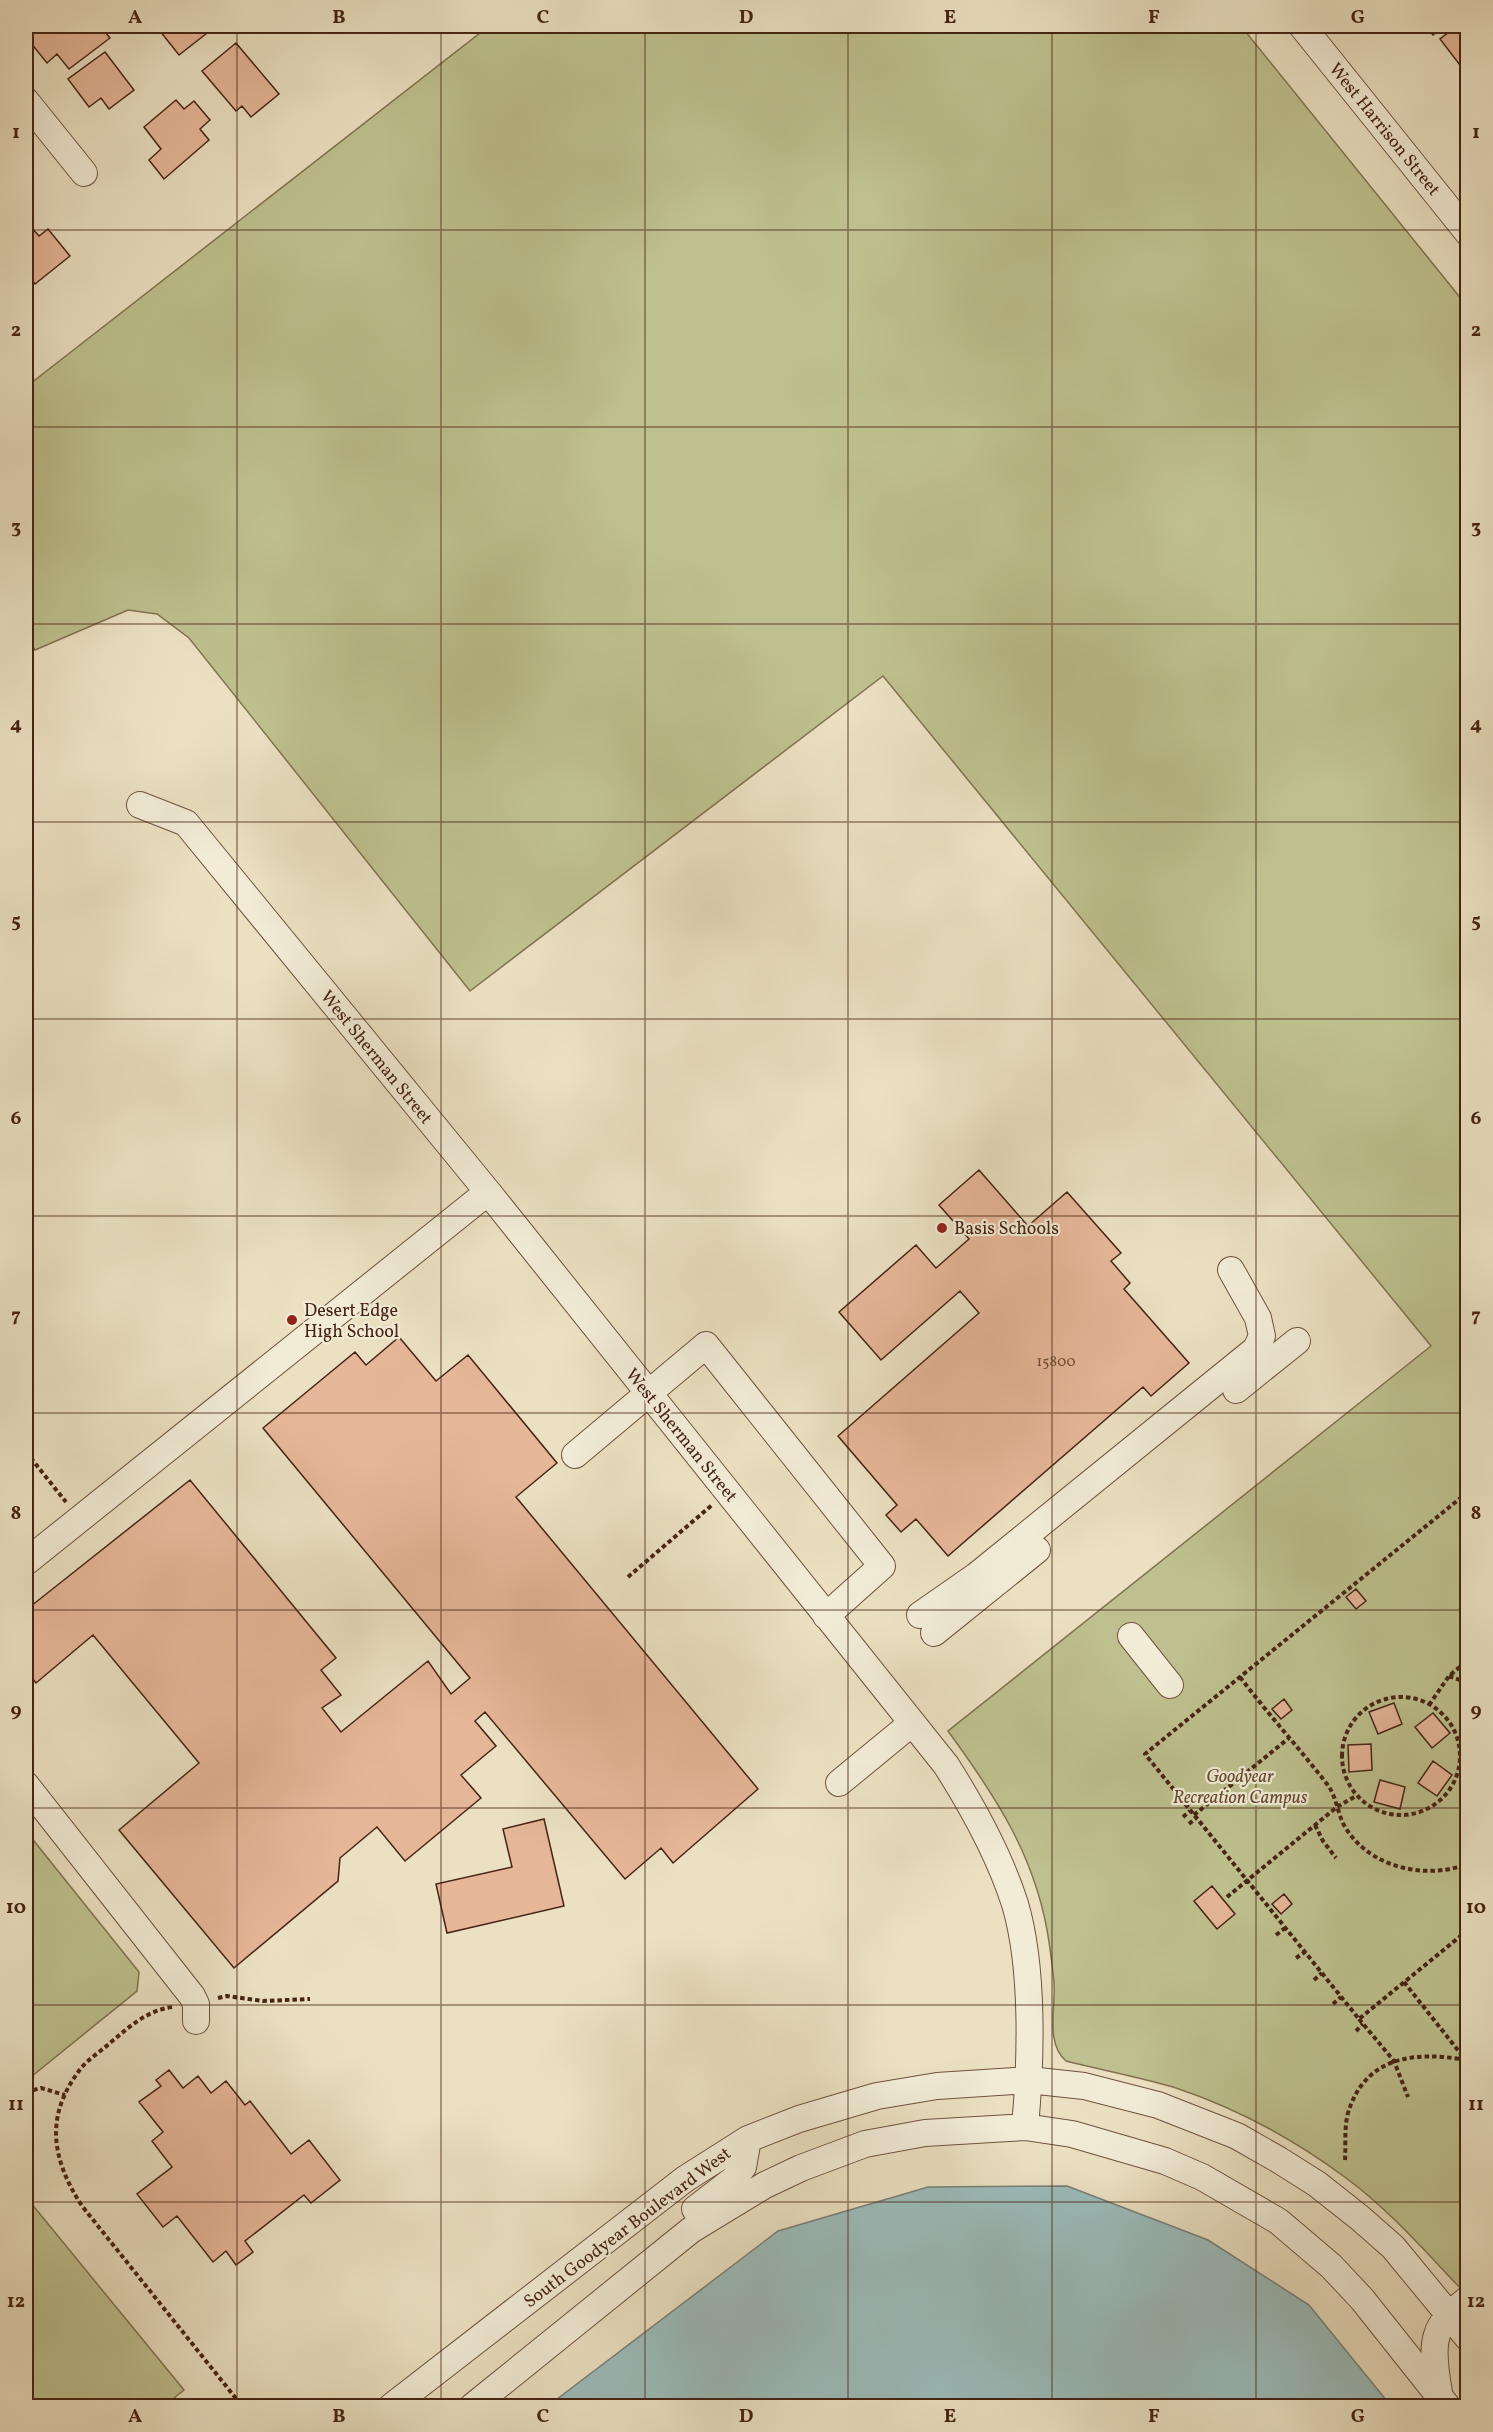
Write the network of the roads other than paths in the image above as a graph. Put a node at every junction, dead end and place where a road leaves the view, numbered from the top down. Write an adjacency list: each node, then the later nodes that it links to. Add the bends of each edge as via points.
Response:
1 (1302, 26): 4 (street, West Harrison Street)
2 (26, 101): 3 (street)
3 (84, 173)
4 (1467, 233)
5 (140, 805): 6 (street, West Sherman Street, via 186,823)
6 (488, 1192): 9 (street, West Sherman Street); 11 (street)
7 (1231, 1270): 8 (street, via 1258,1318 1262,1336 1256,1349 976,1576 927,1624)
8 (1296, 1341)
9 (649, 1393): 10 (street); 12 (street, West Sherman Street); 12 (street, via 706,1345 729,1373 882,1566)
10 (575, 1455)
11 (26, 1562)
12 (826, 1616): 15 (street, West Sherman Street)
13 (1131, 1636): 14 (street)
14 (1170, 1685)
15 (912, 1723): 16 (street); 19 (street, West Sherman Street, via 974,1809 1015,1905 1027,1978)
16 (839, 1784)
17 (26, 1785): 18 (street, via 192,1996)
18 (196, 2013)
19 (1029, 2080): 20 (street, West Sherman Street); 21 (street, South Goodyear Boulevard West, via 937,2086 877,2096); 23 (street, South Goodyear Boulevard West, via 1084,2086 1158,2105 1237,2136 1317,2184)
20 (1025, 2127): 22 (street, via 925,2133 865,2144 833,2155 765,2185 729,2206 691,2230); 25 (street, via 1072,2134 1165,2161 1202,2177 1278,2221 1331,2266 1362,2299)
21 (748, 2139): 22 (street, via 743,2168 670,2228); 26 (street, South Goodyear Boulevard West, via 685,2179)
22 (638, 2274): 27 (street)
23 (1458, 2307): 24 (street, South Goodyear Boulevard West); 25 (street, via 1437,2336 1436,2372)
24 (1467, 2338)
25 (1444, 2402)
26 (392, 2406)
27 (473, 2406)

